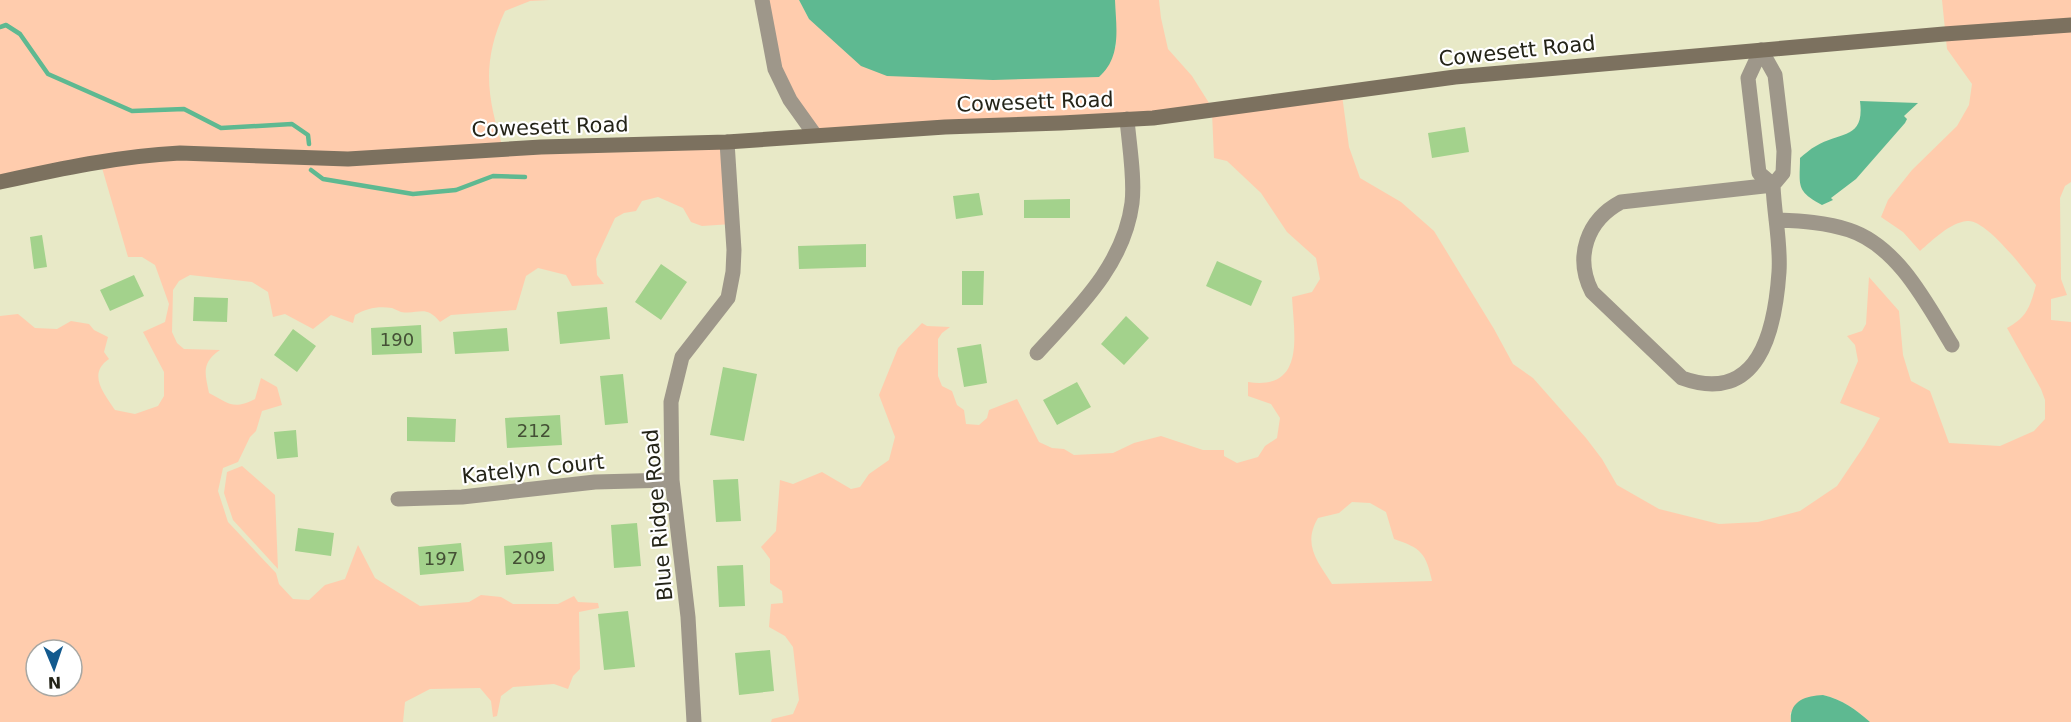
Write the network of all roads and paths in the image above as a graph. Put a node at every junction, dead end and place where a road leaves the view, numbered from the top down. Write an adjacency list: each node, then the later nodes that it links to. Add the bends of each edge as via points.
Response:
1 (762, 0): 5 (street, via 775,69 790,100)
2 (2071, 25): 3 (main road, Cowesett Road)
3 (1761, 50): 4 (main road, Cowesett Road, via 1449,78 1207,112); 8 (street, via 1775,75 1784,144 1782,173); 8 (street, via 1748,78 1759,173)
4 (1127, 119): 5 (main road, Cowesett Road); 11 (street, via 1132,202 1122,242 1102,280)
5 (815, 135): 6 (main road, Cowesett Road)
6 (727, 142): 7 (main road, Cowesett Road, via 541,147 348,159 153,154); 12 (street, Blue Ridge Road, via 733,272 728,298 681,357 671,402)
7 (0, 182)
8 (1773, 185): 9 (street); 9 (street, via 1621,202 1599,218 1587,239 1585,274 1592,292 1682,378 1708,384 1724,382 1752,365 1768,339 1779,270)
9 (1776, 220): 10 (street, via 1849,230 1882,250 1916,286)
10 (1952, 345)
11 (1037, 352)
12 (672, 480): 13 (street, Katelyn Court, via 595,482 462,497); 14 (street, Blue Ridge Road, via 688,617)
13 (398, 499)
14 (694, 722)

